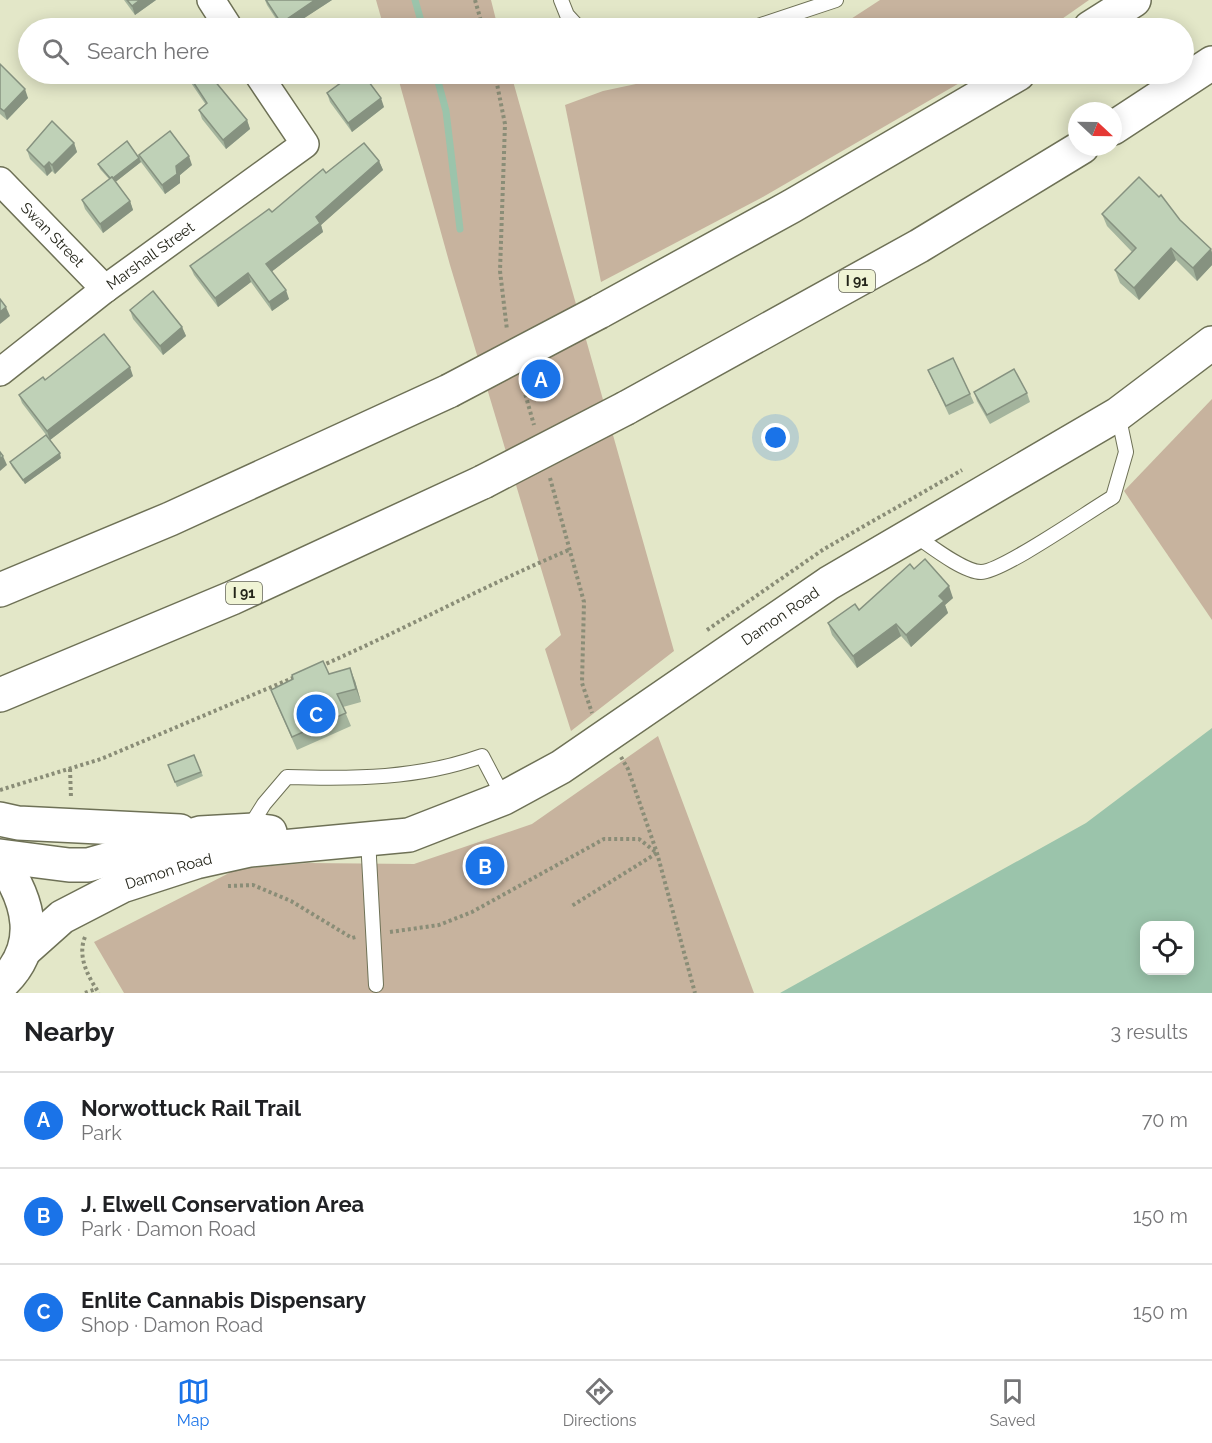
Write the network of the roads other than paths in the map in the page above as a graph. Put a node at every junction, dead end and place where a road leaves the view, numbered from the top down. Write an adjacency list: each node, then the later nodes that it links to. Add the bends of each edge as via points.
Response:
1 (211, 0): 5 (street)
2 (561, 0): 6 (lane)
3 (836, 0): 7 (lane)
4 (1134, 0): 8 (main road)
5 (223, 18)
6 (570, 18)
7 (782, 18)
8 (1106, 18)
9 (1212, 63): 10 (main road)
10 (1194, 75)
11 (265, 84): 17 (street, Marshall Street, via 305,144)
12 (1001, 84): 22 (main road, bridge, via 802,200 449,391 170,519)
13 (1180, 84): 14 (main road)
14 (1122, 122)
15 (1068, 156): 23 (main road, I 91, bridge, via 919,246 483,482 232,598)
16 (0, 181): 17 (street, Swan Street)
17 (105, 289): 19 (street, Marshall Street)
18 (1212, 343): 20 (main road, Damon Road)
19 (0, 372)
20 (1118, 414): 21 (main road, Damon Road); 21 (lane, via 1126,452 1113,497 1003,565 980,572)
21 (911, 533): 24 (main road, Damon Road, via 796,604 561,766)
22 (0, 590)
23 (0, 695)
24 (504, 798): 26 (lane, via 482,756 453,765 367,779 287,777); 28 (main road, Damon Road, via 409,835)
25 (0, 819): 27 (main road, Damon Road)
26 (248, 830): 27 (main road, Damon Road); 29 (main road, Damon Road)
27 (200, 833): 30 (main road, Damon Road, via 88,865)
28 (368, 837): 29 (main road, Damon Road); 33 (lane)
29 (331, 841): 31 (main road, Damon Road, via 250,850 196,862 122,886 62,917)
30 (0, 858): 31 (main road, via 12,876 27,915)
31 (25, 950): 32 (main road, via 12,975); 34 (main road)
32 (0, 985)
33 (376, 985)
34 (28, 993)

